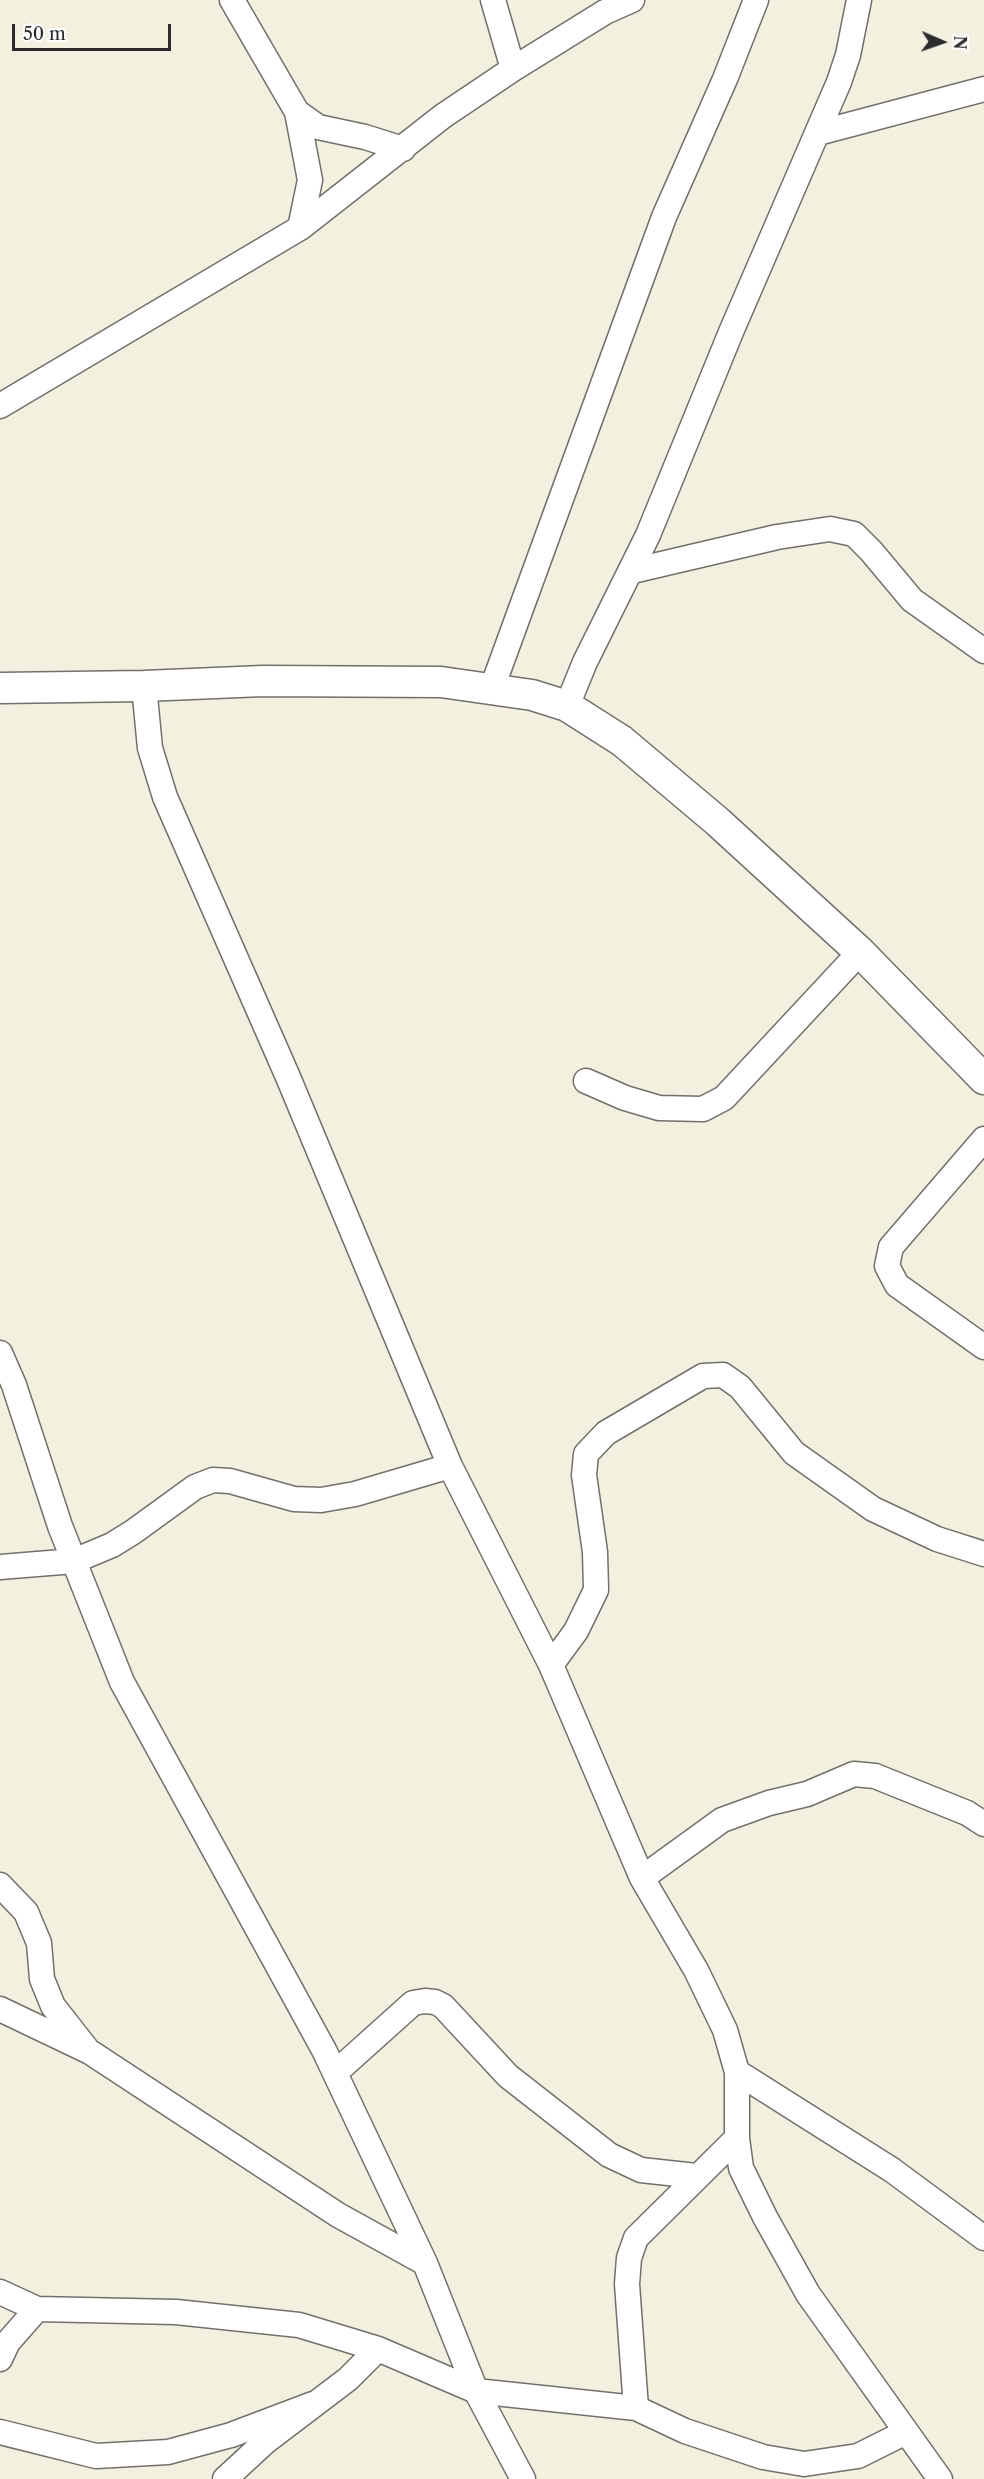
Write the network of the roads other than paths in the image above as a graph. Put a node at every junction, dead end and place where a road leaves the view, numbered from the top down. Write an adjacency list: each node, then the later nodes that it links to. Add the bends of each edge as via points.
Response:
1 (232, 0): 8 (street)
2 (493, 0): 6 (street)
3 (633, 0): 6 (street, via 605,12)
4 (756, 0): 16 (street, via 664,218)
5 (859, 0): 9 (street, via 848,55)
6 (513, 69): 10 (street, via 443,116)
7 (984, 89): 9 (street)
8 (297, 112): 10 (street, via 318,127); 11 (street, via 310,180)
9 (818, 133): 13 (street)
10 (403, 149): 11 (street)
11 (300, 228): 12 (street)
12 (0, 406)
13 (632, 570): 14 (street, via 777,537 830,529 854,534 912,600); 18 (street)
14 (984, 651)
15 (144, 686): 16 (street, via 351,681); 17 (street); 25 (street, via 150,748 165,797 288,1077)
16 (492, 687): 18 (street)
17 (0, 688)
18 (567, 706): 19 (street, via 622,741)
19 (861, 952): 20 (street); 21 (street, via 724,1098 703,1110 659,1108)
20 (984, 1079)
21 (586, 1081)
22 (984, 1139): 23 (street, via 891,1247 887,1266 897,1285)
23 (984, 1347)
24 (0, 1353): 27 (street)
25 (450, 1466): 27 (street, via 321,1500 294,1499 213,1480 195,1487 134,1533); 29 (street)
26 (984, 1554): 29 (street, via 937,1539 873,1509 794,1453 740,1387 723,1375 703,1376 606,1433 586,1454 584,1475 596,1590 576,1631)
27 (74, 1561): 28 (street); 36 (street, via 122,1682)
28 (0, 1567)
29 (551, 1665): 31 (street)
30 (984, 1824): 31 (street, via 967,1813 875,1776 854,1774 807,1794 722,1820)
31 (642, 1878): 35 (street, via 696,1970 724,2030)
32 (0, 1885): 34 (street, via 26,1912 39,1943 42,1979 53,2006)
33 (0, 2009): 34 (street)
34 (90, 2052): 40 (street, via 338,2215)
35 (737, 2072): 37 (street); 39 (street, via 892,2170)
36 (335, 2073): 38 (street, via 413,2003 435,2002 508,2076 609,2155 641,2170); 40 (street)
37 (737, 2138): 38 (street); 49 (street, via 741,2168 808,2294)
38 (696, 2176): 47 (street, via 636,2238 629,2258 627,2284)
39 (984, 2238)
40 (425, 2263): 45 (street)
41 (0, 2292): 42 (street)
42 (37, 2309): 43 (street, via 176,2312 299,2325); 44 (street, via 8,2342)
43 (378, 2349): 45 (street); 46 (street, via 348,2379)
44 (0, 2359)
45 (476, 2391): 47 (street); 51 (street)
46 (313, 2404): 48 (street, via 231,2435 168,2452 96,2456); 50 (street)
47 (636, 2408): 49 (street, via 685,2431 763,2457 804,2464 858,2456)
48 (0, 2432)
49 (906, 2432): 52 (street)
50 (225, 2479)
51 (523, 2479)
52 (940, 2479)

